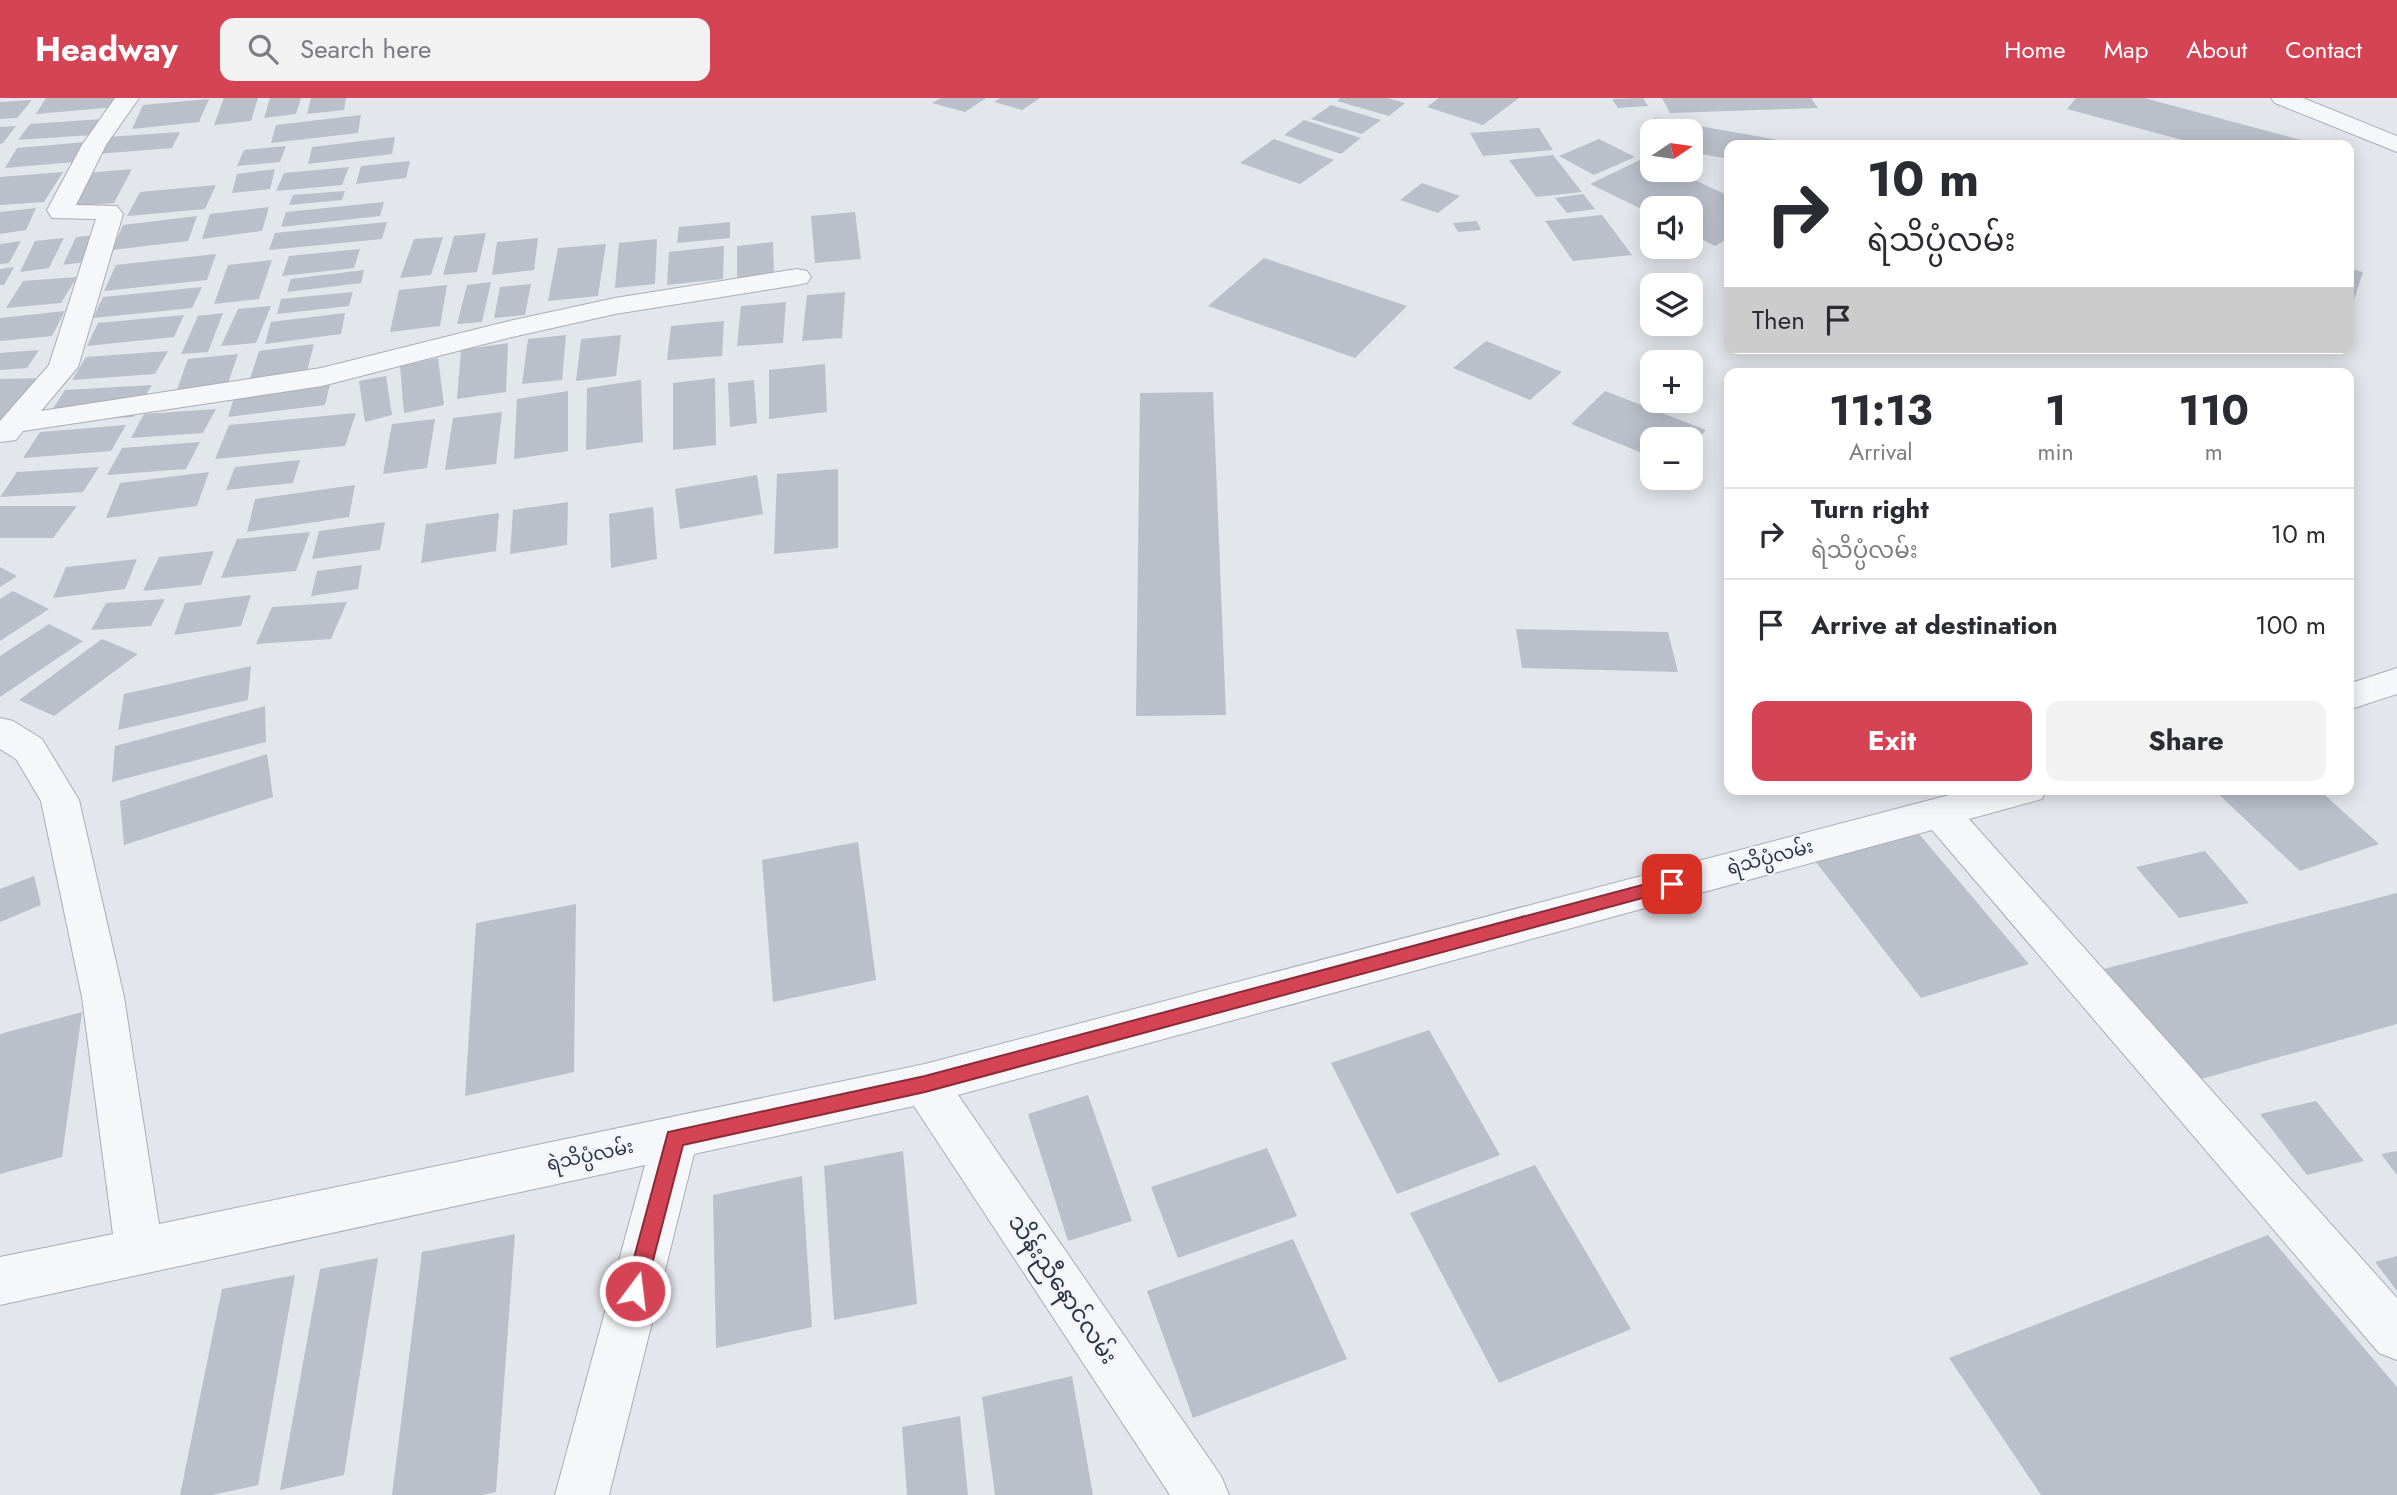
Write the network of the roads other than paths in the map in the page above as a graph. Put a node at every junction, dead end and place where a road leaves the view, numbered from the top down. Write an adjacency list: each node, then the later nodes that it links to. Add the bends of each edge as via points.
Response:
1 (127, 98): 5 (street, via 94,145 60,210 110,214 63,367)
2 (2283, 98): 3 (street)
3 (2397, 145)
4 (797, 277): 5 (street, via 615,306 322,377)
5 (7, 432)
6 (2397, 681): 7 (street)
7 (2354, 695)
8 (0, 731): 13 (street, via 29,748 60,800 103,997)
9 (2006, 795): 10 (street, ရဲသိပ္ပံလမ်း)
10 (1940, 813): 11 (street, ရဲသိပ္ပံလမ်း); 15 (street)
11 (925, 1084): 12 (street, ရဲသိပ္ပံလမ်း); 17 (street, သိန်းညီနောင်လမ်း)
12 (675, 1138): 13 (street, ရဲသိပ္ပံလမ်း); 16 (street)
13 (139, 1250): 14 (street, ရဲသိပ္ပံလမ်း)
14 (0, 1280)
15 (2397, 1335)
16 (582, 1495)
17 (1202, 1495)

